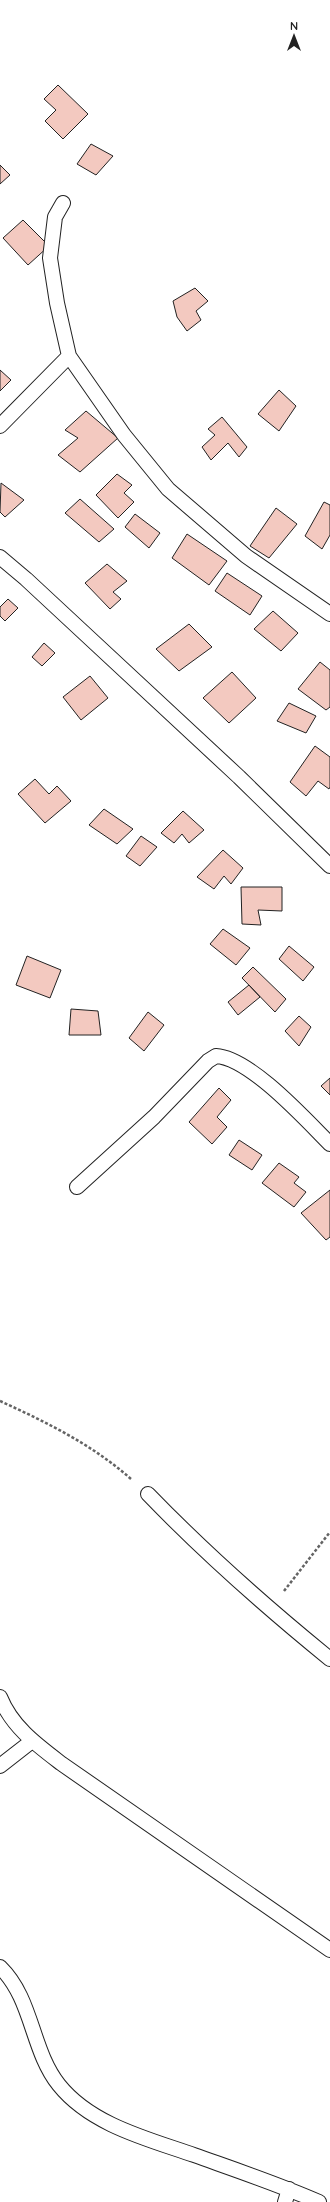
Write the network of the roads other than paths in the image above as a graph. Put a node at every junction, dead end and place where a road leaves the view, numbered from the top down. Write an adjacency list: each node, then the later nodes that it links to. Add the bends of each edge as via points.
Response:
1 (63, 203): 2 (lane, via 55,217 50,258)
2 (69, 356): 3 (lane); 5 (lane, via 124,435 168,489 246,556)
3 (0, 426)
4 (0, 557): 6 (lane, via 239,777)
5 (330, 614)
6 (330, 866)
7 (330, 1144): 8 (lane, via 246,1068 232,1060 216,1056)
8 (77, 1187)
9 (148, 1494): 10 (lane, via 187,1535 269,1610)
10 (330, 1659)
11 (0, 1697): 12 (lane, via 18,1727)
12 (32, 1741): 13 (lane); 14 (lane)
13 (0, 1766)
14 (330, 1950)
15 (0, 1967): 16 (lane, via 21,1995 42,2055 58,2084 74,2102 118,2127)
16 (287, 2195): 17 (lane)
17 (319, 2202)

